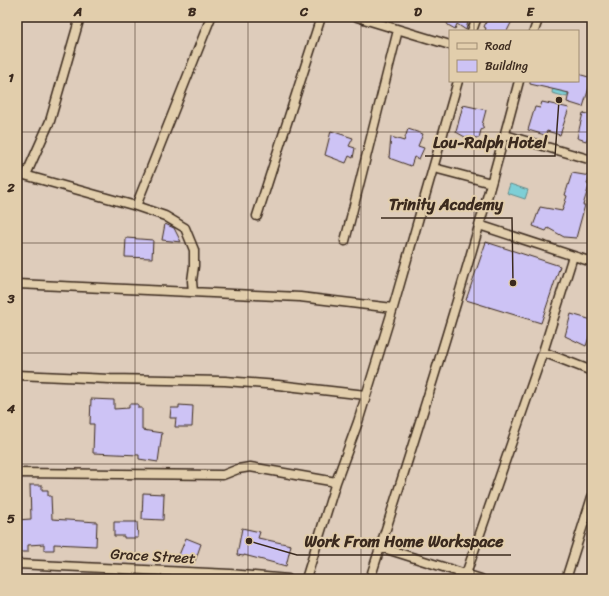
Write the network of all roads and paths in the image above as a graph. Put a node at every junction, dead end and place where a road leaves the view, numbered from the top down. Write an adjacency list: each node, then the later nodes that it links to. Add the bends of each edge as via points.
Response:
1 (80, 17): 17 (street, via 50,122)
2 (211, 17): 19 (street)
3 (321, 17): 20 (street)
4 (356, 17): 7 (street)
5 (477, 17): 8 (street)
6 (539, 17): 9 (street)
7 (398, 30): 10 (street); 22 (street)
8 (472, 30)
9 (534, 30)
10 (449, 45)
11 (458, 82): 15 (street)
12 (519, 82): 13 (street)
13 (505, 135): 14 (street); 18 (street)
14 (592, 160)
15 (434, 168): 18 (street); 27 (street)
16 (17, 173): 17 (street)
17 (26, 175): 19 (street)
18 (491, 183): 21 (street)
19 (136, 206): 26 (street, via 165,216 184,228 194,250)
20 (257, 216)
21 (479, 225): 23 (street); 35 (street)
22 (345, 241)
23 (573, 256): 24 (street); 28 (street)
24 (592, 262)
25 (17, 284): 26 (street)
26 (194, 292): 27 (street, via 300,297)
27 (393, 308): 31 (street)
28 (543, 352): 29 (street); 37 (street)
29 (592, 371)
30 (17, 375): 31 (street, via 225,381)
31 (366, 395): 33 (street)
32 (17, 473): 33 (street, via 223,475 250,467)
33 (336, 482): 39 (street)
34 (592, 497): 42 (street)
35 (380, 547): 37 (street); 40 (street)
36 (17, 564): 38 (street, Grace Street)
37 (466, 574): 41 (street)
38 (288, 579)
39 (306, 579)
40 (370, 579)
41 (481, 579)
42 (566, 579)

